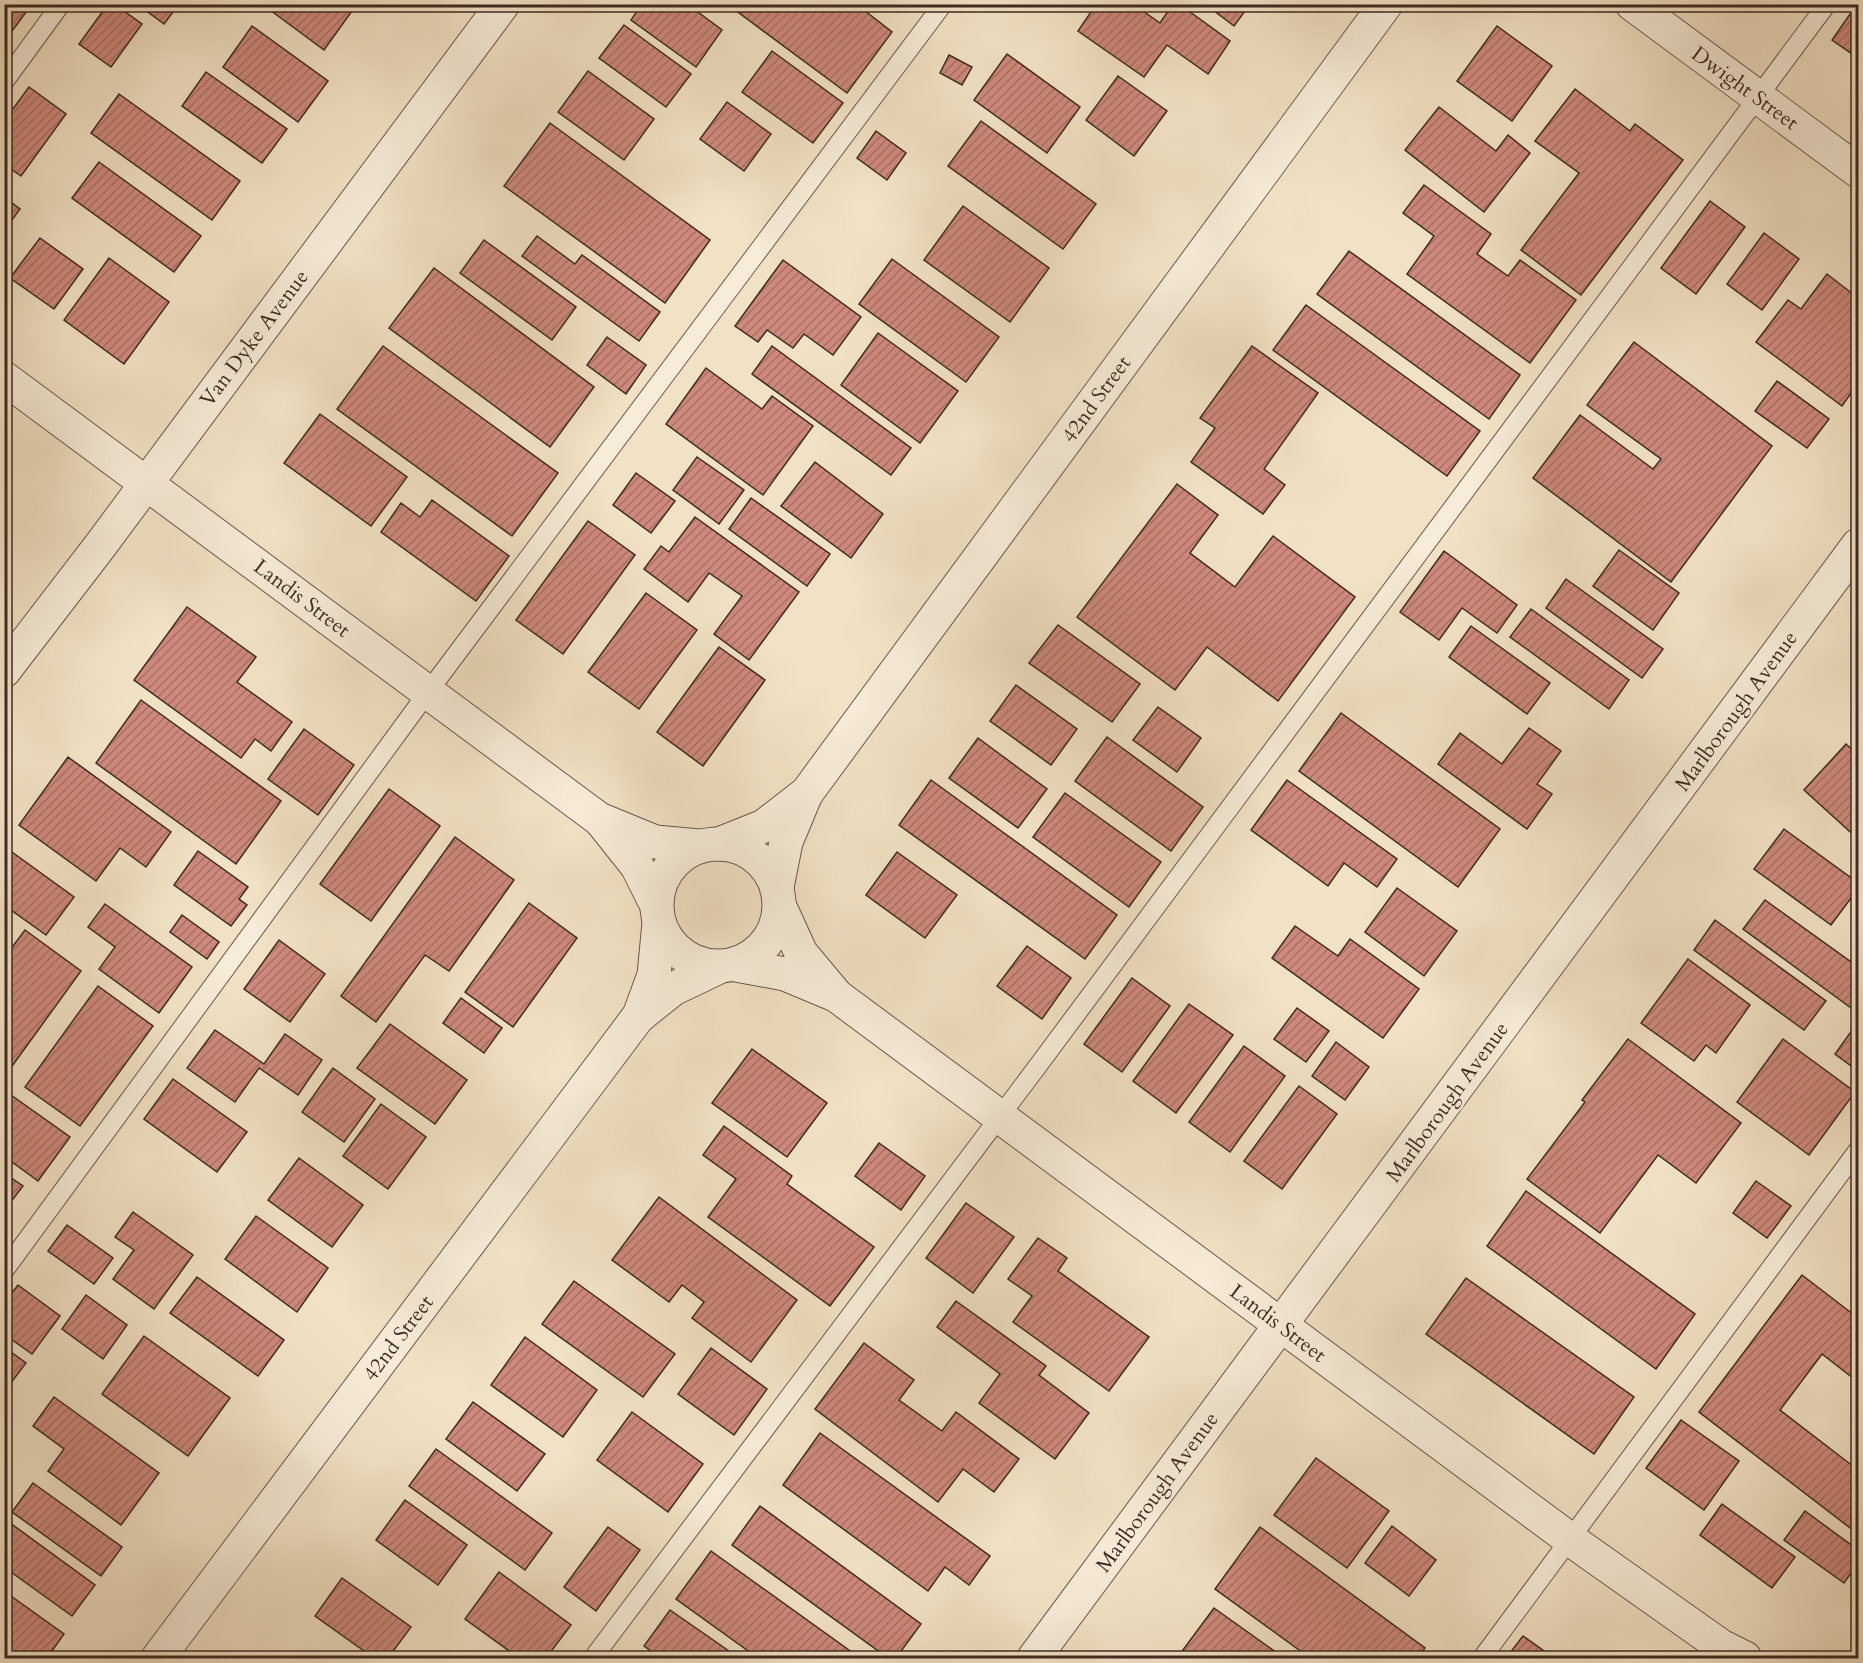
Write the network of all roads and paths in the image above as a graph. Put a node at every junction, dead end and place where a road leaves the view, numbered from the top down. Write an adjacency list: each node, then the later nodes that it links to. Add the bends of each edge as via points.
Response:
1 (61, 4): 7 (lane)
2 (503, 4): 11 (street, Van Dyke Avenue)
3 (943, 4): 14 (lane)
4 (1386, 4): 15 (street, 42nd Street)
5 (1632, 4): 8 (street, Dwight Street)
6 (1827, 4): 8 (lane)
7 (4, 82)
8 (1758, 97): 9 (street, Dwight Street); 23 (lane)
9 (1858, 171)
10 (4, 378): 11 (street, Landis Street)
11 (146, 483): 13 (street, Van Dyke Avenue); 14 (street, Landis Street)
12 (1858, 545): 26 (street, Marlborough Avenue)
13 (4, 671)
14 (428, 692): 16 (street, Landis Street); 25 (lane)
15 (806, 794): 17 (street, 42nd Street, via 764,826); 18 (street, 42nd Street, via 786,842)
16 (599, 819): 17 (street, Landis Street, via 655,842); 19 (street, Landis Street, via 637,866)
17 (709, 845): 18 (street, via 738,847 755,856 769,870); 19 (street, via 682,855 668,868 660,885)
18 (779, 897): 20 (street, via 777,925 767,943 754,956); 21 (street, Landis Street, via 801,953)
19 (657, 914): 20 (street, via 667,941 681,955 698,964); 22 (street, 42nd Street, via 654,975)
20 (727, 966): 21 (street, Landis Street, via 785,974); 22 (street, 42nd Street, via 673,989)
21 (837, 996): 23 (street, Landis Street)
22 (638, 1017): 29 (street, 42nd Street)
23 (1000, 1117): 26 (street, Landis Street); 30 (lane)
24 (1858, 1150): 27 (lane)
25 (4, 1270)
26 (1281, 1325): 27 (street, Landis Street); 31 (street, Marlborough Avenue)
27 (1571, 1540): 28 (street, Landis Street); 32 (lane)
28 (1732, 1654)
29 (158, 1659)
30 (593, 1659)
31 (1034, 1659)
32 (1482, 1659)

